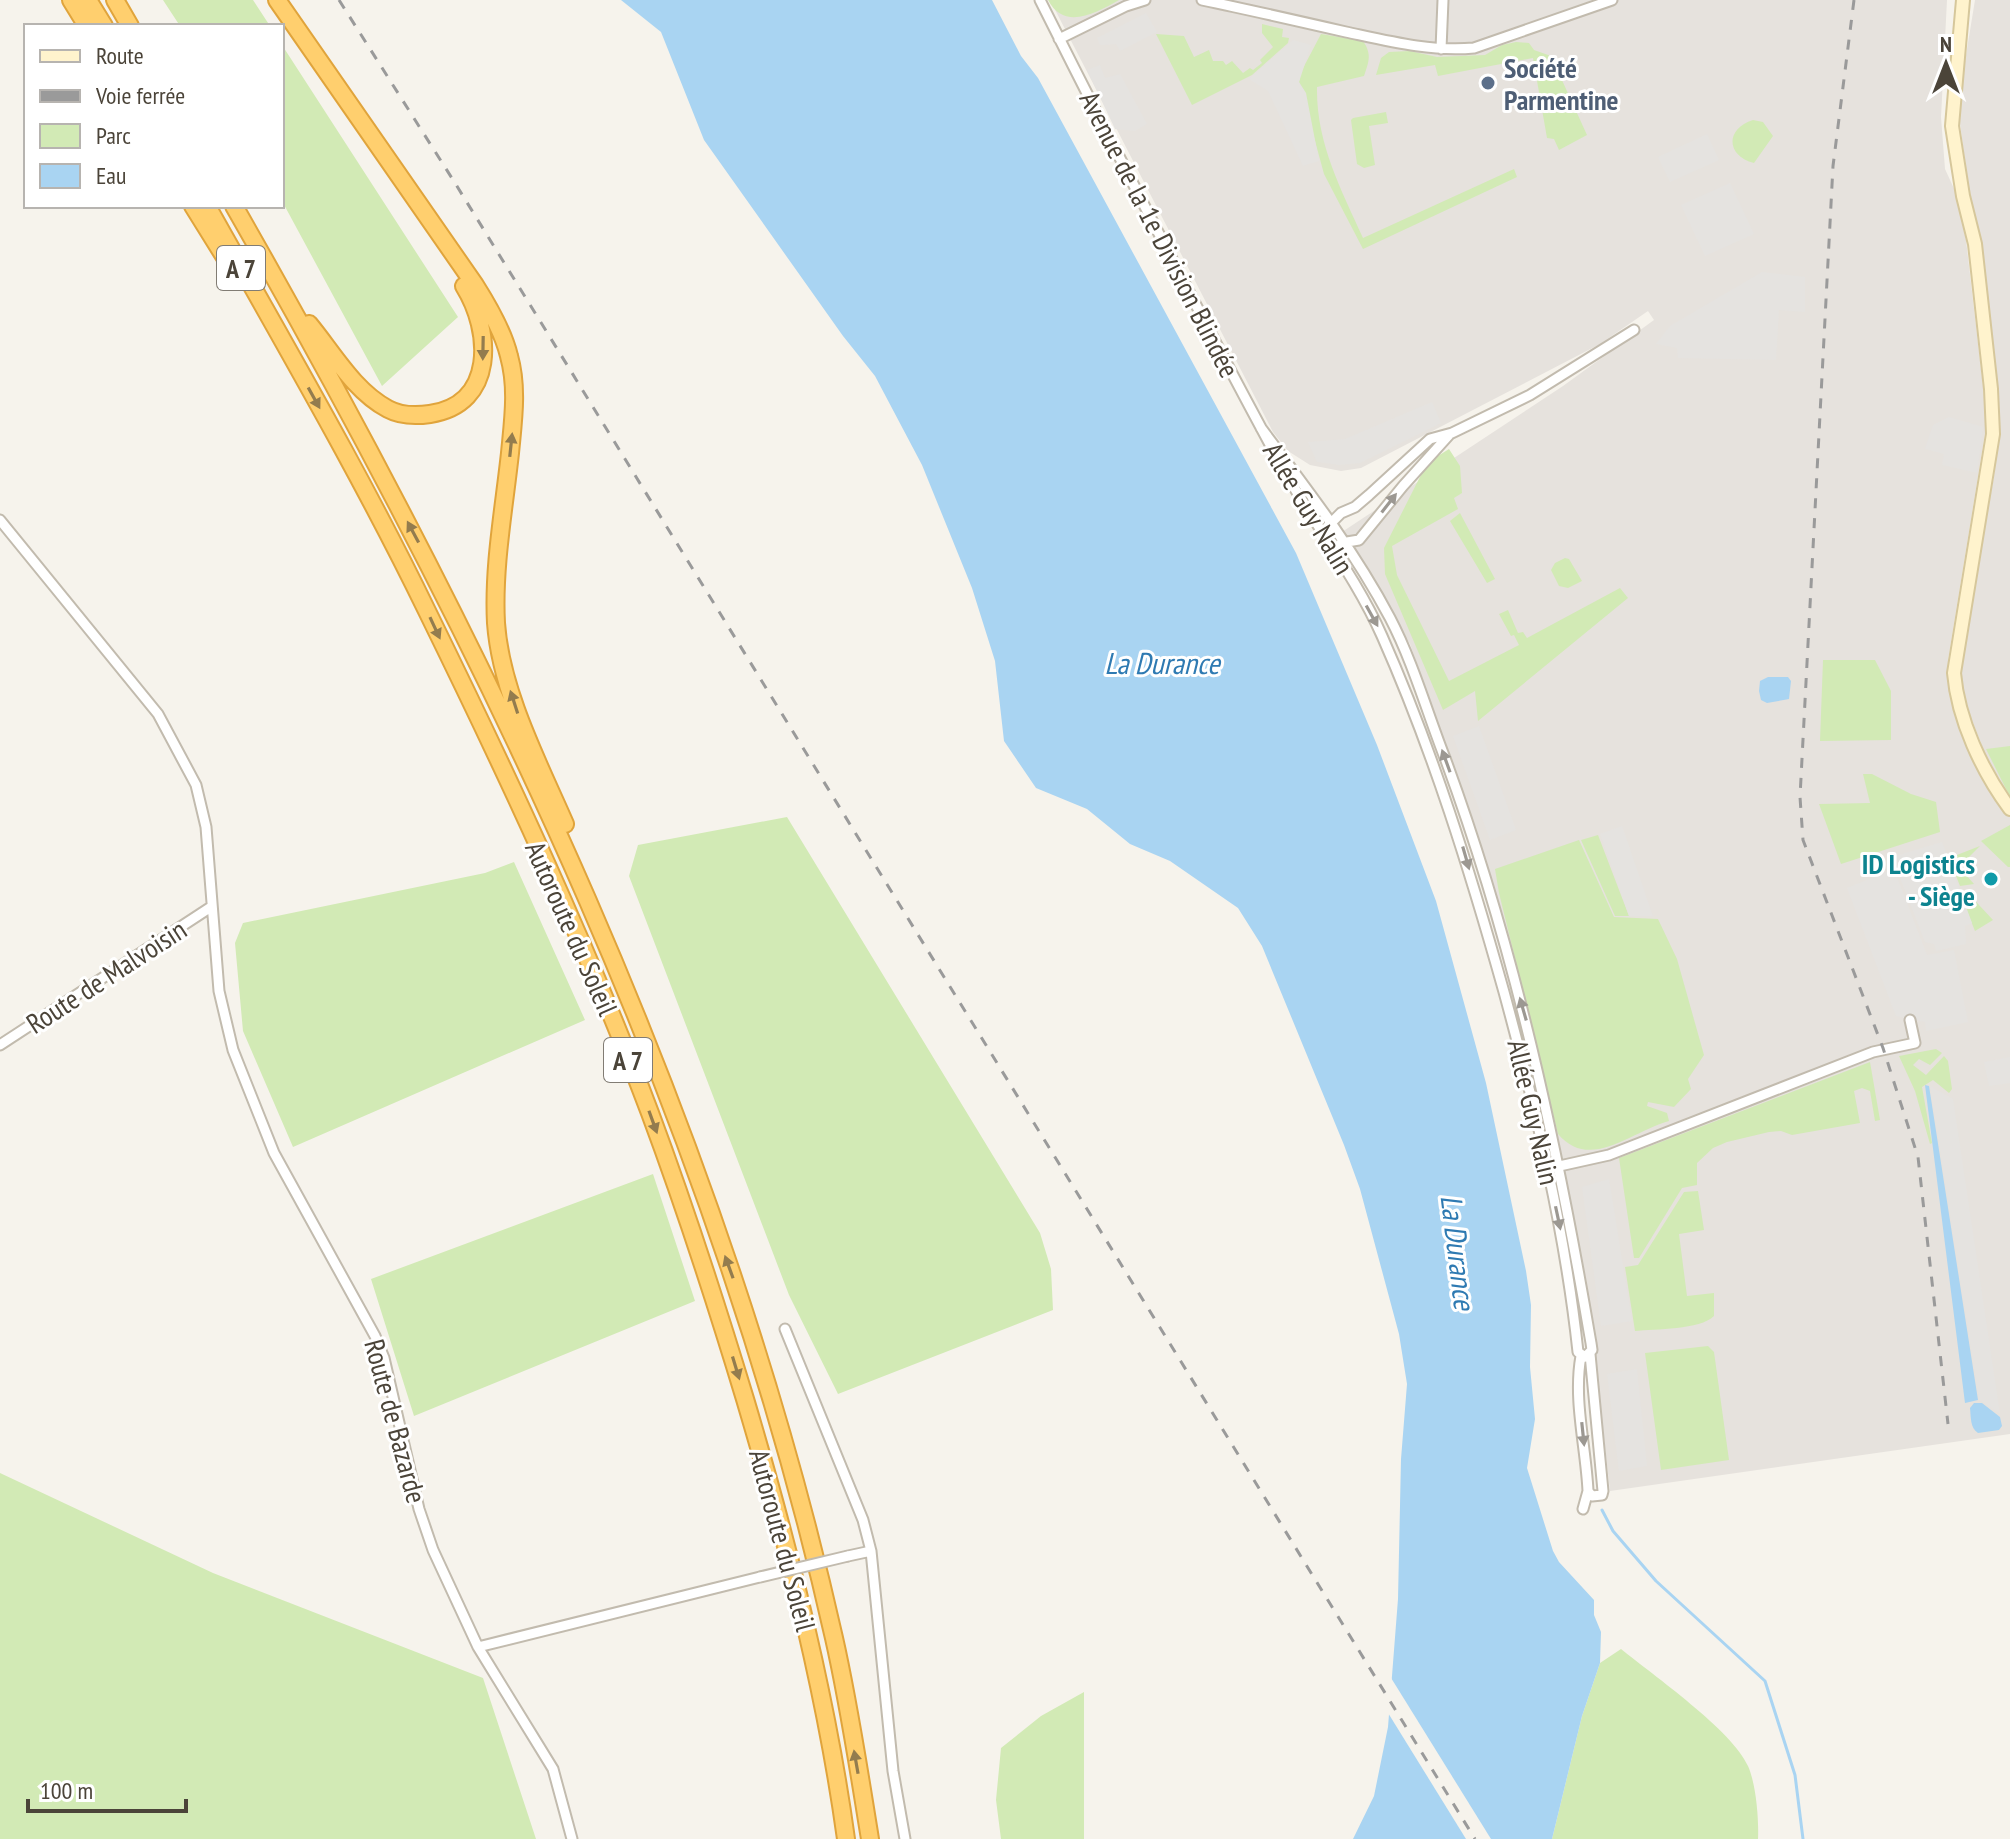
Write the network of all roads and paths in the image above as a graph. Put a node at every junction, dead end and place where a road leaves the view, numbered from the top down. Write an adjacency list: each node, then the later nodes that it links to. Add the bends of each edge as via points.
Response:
1 (71, 0): 12 (highway)
2 (88, 0): 13 (highway)
3 (115, 0): 14 (highway)
4 (266, 0): 15 (highway, one-way to 15)
5 (277, 0): 36 (highway, one-way to 5, via 578,855 523,728 496,625 514,408 509,355 475,285)
6 (1040, 0): 17 (street, Avenue de la 1e Division Blindée)
7 (1145, 0): 17 (street)
8 (1202, 0): 18 (street)
9 (1443, 0): 18 (street)
10 (1612, 0): 18 (street, via 1474,48)
11 (1963, 0): 35 (street, via 1952,126 1975,244 1993,434 1954,673 1956,699 1972,742)
12 (86, 24)
13 (103, 24)
14 (129, 24)
15 (283, 24)
16 (284, 26): 22 (highway, one-way to 22, via 467,290 484,348 476,384 464,401 442,412 415,416 390,410 363,392)
17 (1059, 39): 25 (street, Avenue de la 1e Division Blindée)
18 (1441, 49)
19 (194, 208): 23 (highway)
20 (208, 208): 23 (highway, Autoroute du Soleil / A 7)
21 (235, 208): 22 (highway, Autoroute du Soleil / A 7)
22 (281, 288): 36 (highway, Autoroute du Soleil / A 7, one-way to 22, via 440,584)
23 (276, 330): 49 (highway, Autoroute du Soleil / A 7, one-way to 49, via 426,608 577,934 650,1113 768,1475 810,1644)
24 (1634, 330): 26 (street, via 1530,395)
25 (1261, 428): 27 (street, Allée Guy Nalin); 31 (street, Allée Guy Nalin)
26 (1452, 433): 28 (street, via 1430,439 1355,507); 32 (street, one-way to 26)
27 (1318, 506): 28 (street); 30 (street, Allée Guy Nalin)
28 (1341, 513): 30 (street)
29 (0, 520): 37 (street, Route de Bazarde, via 158,714 196,785 206,827)
30 (1330, 523): 31 (street); 33 (street, Allée Guy Nalin)
31 (1327, 537): 33 (street); 41 (street, Allée Guy Nalin, one-way to 41, via 1381,632 1459,835)
32 (1359, 540): 33 (street); 34 (street)
33 (1344, 544): 34 (street, Allée Guy Nalin)
34 (1360, 566): 40 (street, Allée Guy Nalin, one-way to 34, via 1492,895 1464,810 1403,647)
35 (2010, 809)
36 (591, 905): 50 (highway, Autoroute du Soleil / A 7, one-way to 36, via 834,1640 742,1304)
37 (211, 907): 39 (street, Route de Malvoisin); 47 (street, Route de Bazarde, via 222,1010 247,1091 284,1173 375,1336 419,1509)
38 (1910, 1020): 40 (street, via 1915,1043 1873,1052 1609,1155)
39 (0, 1045)
40 (1560, 1166): 41 (street); 43 (street, Allée Guy Nalin, via 1591,1343)
41 (1548, 1168): 43 (street, Allée Guy Nalin, one-way to 43, via 1578,1352)
42 (785, 1329): 46 (street)
43 (1585, 1355): 44 (street, Allée Guy Nalin, one-way to 44, via 1579,1370); 44 (street, Allée Guy Nalin, via 1603,1491 1598,1497)
44 (1588, 1491): 45 (street)
45 (1583, 1509)
46 (871, 1551): 47 (street, bridge); 51 (street)
47 (478, 1647): 48 (street, Route de Bazarde, via 553,1769)
48 (572, 1839)
49 (846, 1839)
50 (870, 1839)
51 (905, 1839)

